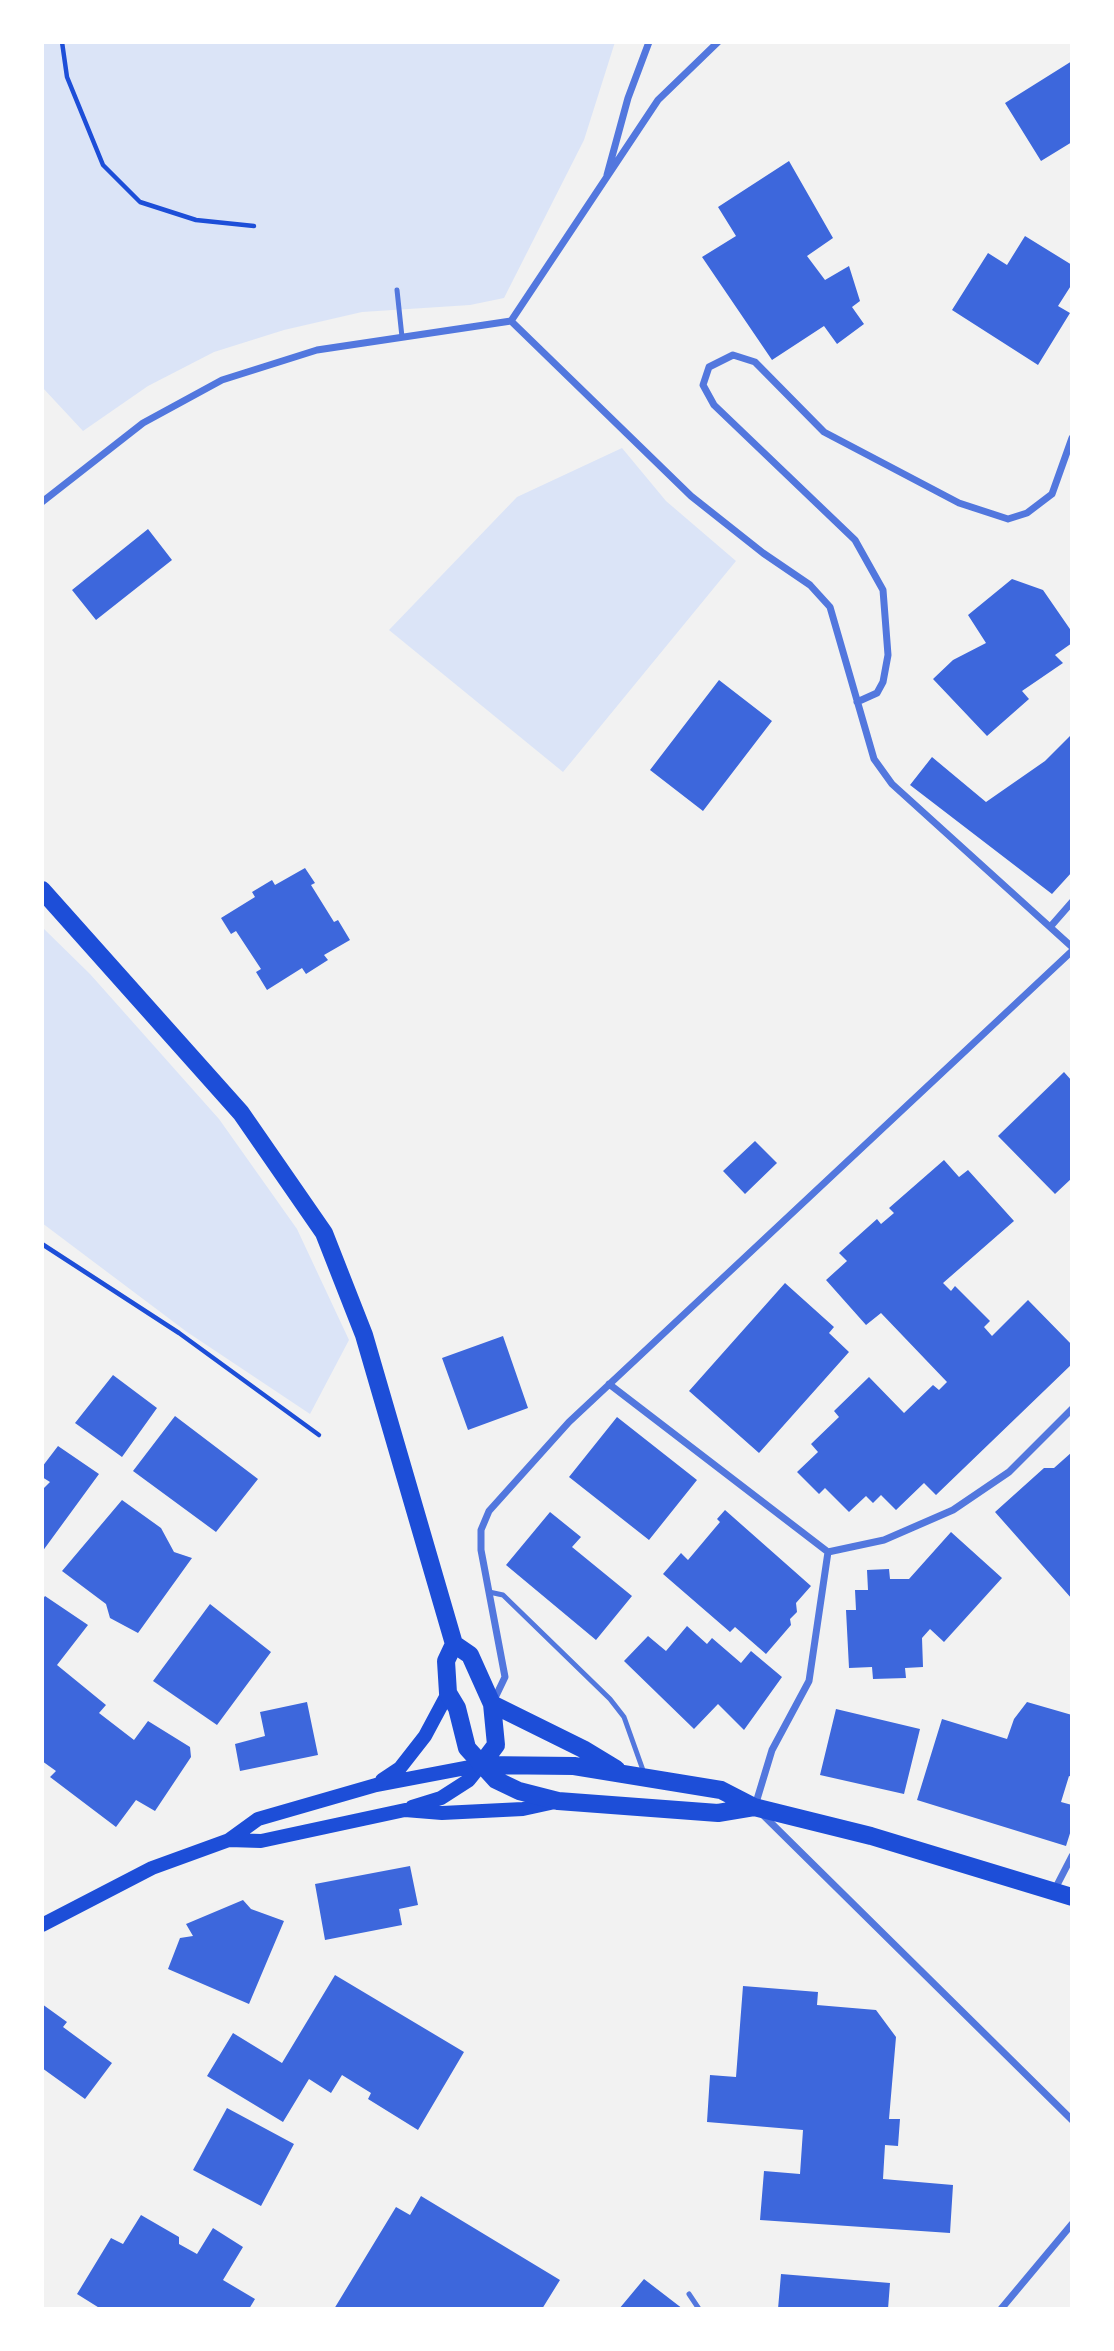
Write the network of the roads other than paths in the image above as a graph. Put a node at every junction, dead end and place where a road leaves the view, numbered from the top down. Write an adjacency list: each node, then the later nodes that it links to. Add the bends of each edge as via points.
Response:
1 (649, 42): 3 (street)
2 (718, 42): 3 (street, via 658,100)
3 (605, 183): 5 (street)
4 (397, 290): 6 (lane)
5 (511, 321): 6 (street); 9 (street, via 691,496 810,585 830,607)
6 (402, 337): 8 (street, via 317,350 222,380 143,423)
7 (1072, 438): 9 (street, via 1052,494 1027,513 1008,519 959,503 824,432 755,362 733,355 709,367 703,385 714,405 855,540 883,590 888,655 883,682 877,693)
8 (42, 502)
9 (857, 702): 12 (street, via 874,759 892,784)
10 (42, 890): 18 (main road, via 241,1113 324,1233 364,1335)
11 (1072, 902): 12 (street)
12 (1051, 926): 13 (street)
13 (1072, 949): 14 (street)
14 (609, 1384): 16 (street); 17 (street, via 489,1511 481,1530 481,1550)
15 (1072, 1409): 16 (street, via 1009,1472 953,1510 884,1539)
16 (828, 1552): 26 (street, via 809,1681 772,1751)
17 (489, 1592): 20 (street, via 505,1677); 23 (lane, via 503,1595 610,1699 624,1717)
18 (454, 1644): 19 (main road, via 446,1661); 20 (main road, via 470,1655)
19 (448, 1693): 21 (main road, via 457,1708 467,1748); 24 (main road, via 425,1737 400,1768)
20 (492, 1703): 21 (main road, via 496,1745); 22 (main road)
21 (481, 1765): 22 (main road); 24 (main road); 25 (main road, via 496,1780 519,1791); 27 (main road, via 469,1780 441,1798)
22 (619, 1771): 23 (main road)
23 (645, 1776): 26 (main road, via 721,1790)
24 (376, 1785): 28 (main road, via 258,1819)
25 (558, 1801): 26 (main road, via 718,1813); 27 (main road, via 523,1809)
26 (754, 1807): 30 (main road, via 872,1836); 33 (street)
27 (405, 1810): 28 (main road, via 261,1841)
28 (229, 1839): 32 (main road, via 152,1868)
29 (1072, 1856): 30 (street)
30 (1054, 1890): 31 (main road)
31 (1072, 1897)
32 (42, 1925)
33 (1072, 2120)
34 (1072, 2224): 37 (street)
35 (689, 2294): 36 (lane)
36 (699, 2309)
37 (1001, 2309)

